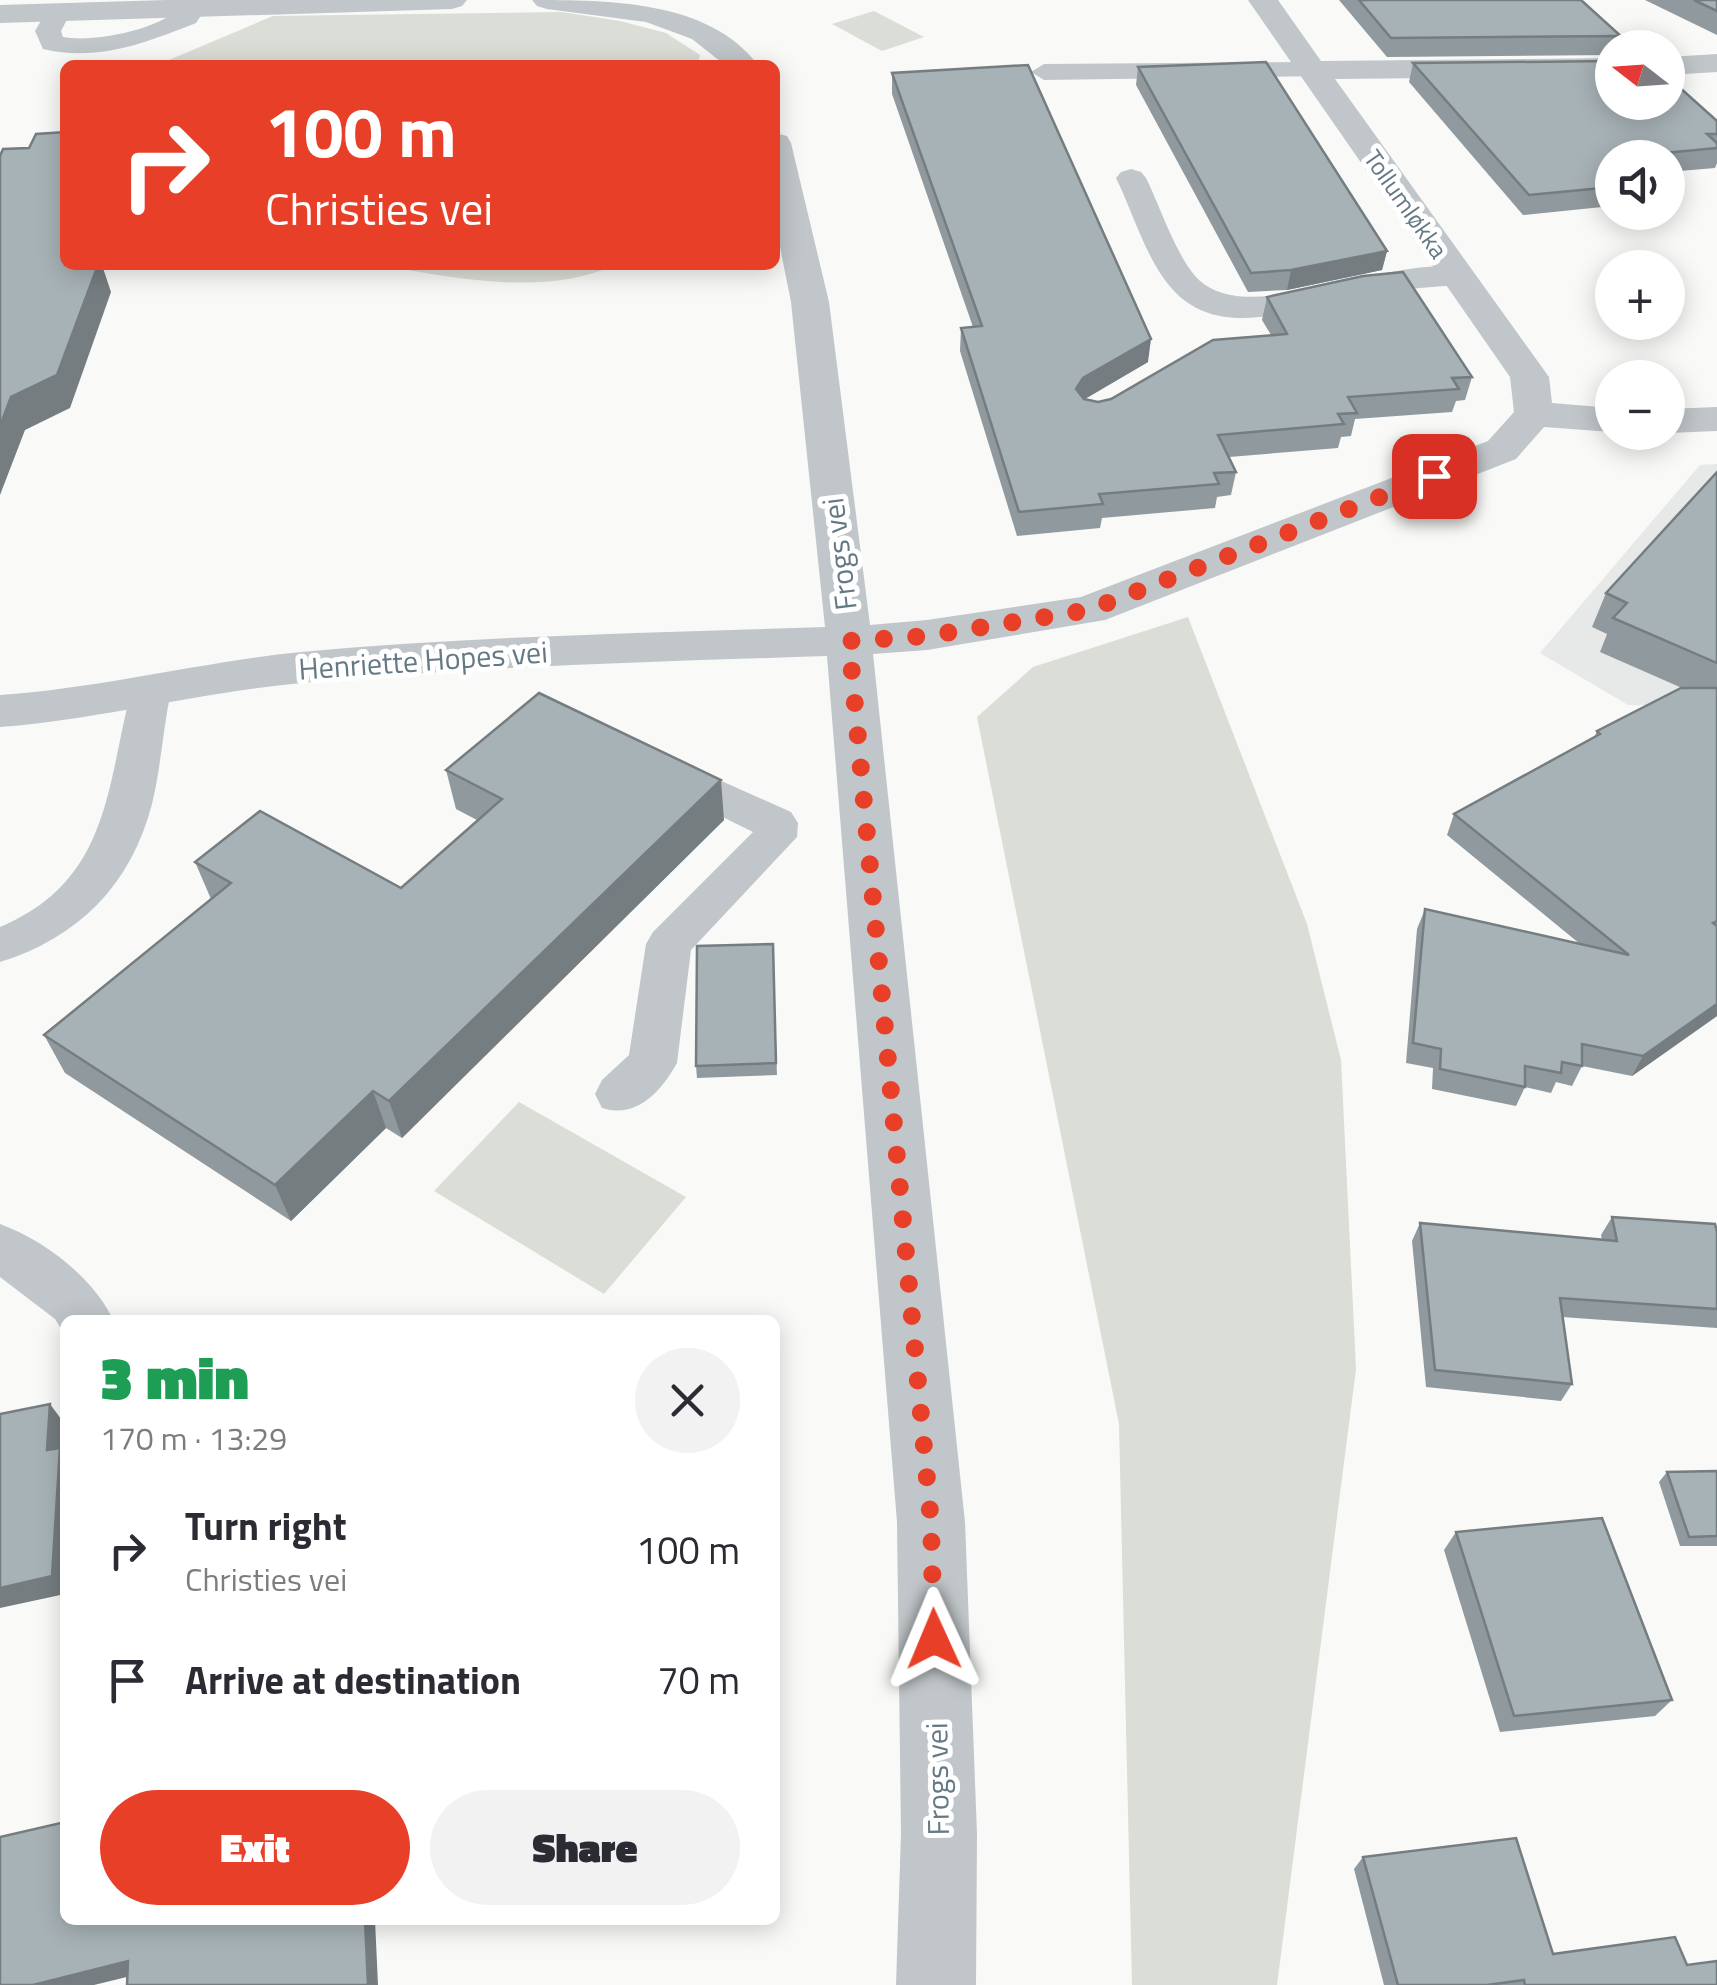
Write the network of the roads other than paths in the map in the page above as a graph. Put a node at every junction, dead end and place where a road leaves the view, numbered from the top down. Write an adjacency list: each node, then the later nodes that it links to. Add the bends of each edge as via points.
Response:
1 (452, 0): 4 (street)
2 (547, 0): 5 (street, via 647,13 696,30)
3 (1262, 0): 9 (street, Tollumløkka)
4 (0, 14)
5 (739, 60)
6 (1717, 63): 7 (street)
7 (1685, 65)
8 (1595, 67): 9 (street)
9 (1315, 70): 10 (lane); 13 (street, Tollumløkka)
10 (1044, 72)
11 (780, 166): 18 (street, Frogs vei, via 810,302)
12 (1131, 178): 13 (lane, via 1178,276 1215,319 1355,286)
13 (1457, 276): 14 (street, Tollumløkka, via 1529,377)
14 (1534, 414): 15 (street); 18 (street, Henriette Hopes vei, via 1502,450 1089,610 927,636)
15 (1595, 419)
16 (1717, 419): 17 (street)
17 (1685, 420)
18 (849, 641): 19 (street, Henriette Hopes vei, via 463,654 296,668); 26 (street, Frogs vei, via 931,1522)
19 (151, 691): 20 (street, Henriette Hopes vei); 22 (lane, via 130,807 103,860 72,906)
20 (0, 711)
21 (632, 755): 23 (lane, via 776,824 774,837 669,944 652,1063)
22 (0, 945)
23 (620, 1094)
24 (0, 1246): 25 (lane)
25 (83, 1315)
26 (936, 1985)

